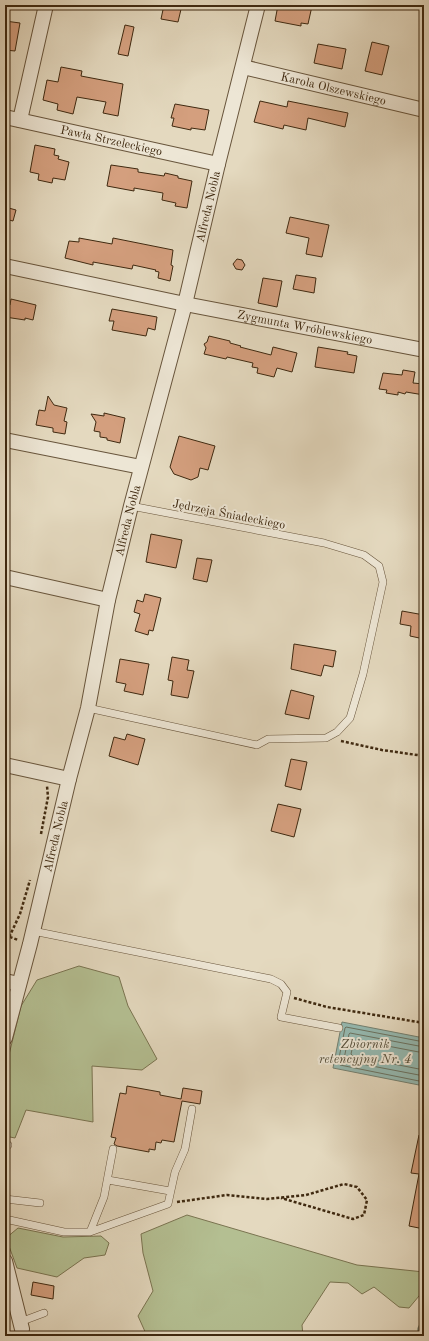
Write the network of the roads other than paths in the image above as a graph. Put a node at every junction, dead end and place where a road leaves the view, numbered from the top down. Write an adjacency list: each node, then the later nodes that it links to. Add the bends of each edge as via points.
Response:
1 (46, 5): 6 (street)
2 (258, 5): 3 (street, Alfreda Nobla)
3 (243, 67): 4 (street, Karola Olszewskiego); 7 (street, Alfreda Nobla)
4 (424, 110)
5 (5, 117): 6 (street, Pawła Strzeleckiego)
6 (20, 120): 7 (street, Pawła Strzeleckiego)
7 (218, 164): 9 (street, Alfreda Nobla)
8 (5, 266): 9 (street)
9 (185, 304): 10 (street, Zygmunta Wróblewskiego); 12 (street, Alfreda Nobla)
10 (424, 350)
11 (5, 440): 12 (street)
12 (141, 467): 13 (street, Alfreda Nobla)
13 (131, 506): 15 (street, Alfreda Nobla); 16 (lane, Jędrzeja Śniadeckiego, via 324,543 364,555 379,566 383,582 363,674 350,718 337,732 326,738 268,739 257,745)
14 (5, 577): 15 (street)
15 (108, 600): 16 (street, Alfreda Nobla)
16 (88, 708): 18 (street, Alfreda Nobla)
17 (5, 764): 18 (street)
18 (69, 779): 19 (street, Alfreda Nobla)
19 (33, 931): 21 (street, Alfreda Nobla); 22 (lane, via 271,979 281,984 287,992 281,1017)
20 (5, 981): 21 (street)
21 (19, 984): 23 (street, Alfreda Nobla)
22 (339, 1028)
23 (5, 1038)
24 (192, 1109): 27 (lane, via 184,1149)
25 (113, 1149): 26 (lane)
26 (108, 1180): 27 (lane); 31 (lane)
27 (170, 1191): 31 (lane, via 168,1204)
28 (5, 1199): 29 (lane)
29 (40, 1203)
30 (5, 1219): 31 (lane, via 64,1232)
31 (90, 1232)
32 (5, 1261): 34 (street)
33 (44, 1313): 34 (lane)
34 (21, 1326)

